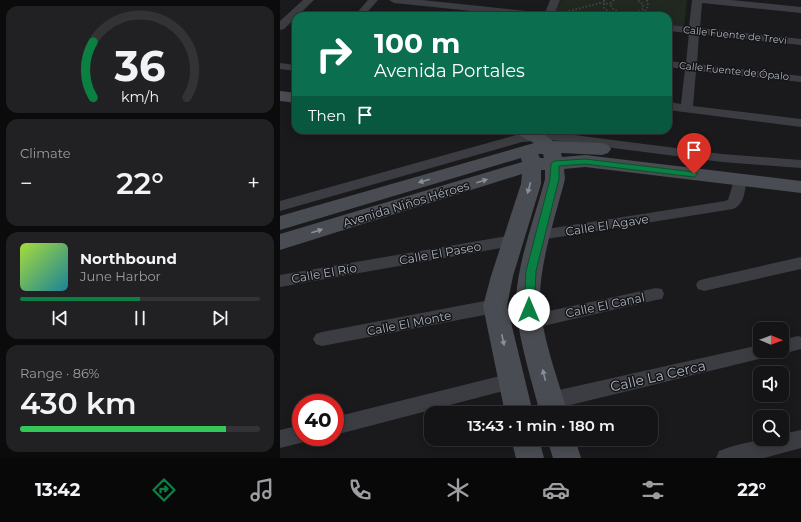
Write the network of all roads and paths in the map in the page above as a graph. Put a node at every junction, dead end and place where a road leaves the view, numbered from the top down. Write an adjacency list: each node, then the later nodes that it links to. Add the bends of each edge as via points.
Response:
1 (309, 0): 15 (street)
2 (373, 0): 16 (street)
3 (394, 0): 17 (street)
4 (556, 0): 18 (street)
5 (614, 0): 11 (path)
6 (637, 0): 12 (path)
7 (647, 0): 13 (path)
8 (697, 0): 27 (street)
9 (702, 0): 14 (street)
10 (604, 1): 11 (path); 19 (path); 20 (path, via 604,8)
11 (610, 4): 21 (path, via 614,10)
12 (644, 6): 13 (path); 22 (path)
13 (648, 6): 23 (path)
14 (801, 10)
15 (296, 12)
16 (362, 12)
17 (510, 12)
18 (551, 12)
19 (566, 12)
20 (609, 12)
21 (621, 12)
22 (637, 12)
23 (645, 12)
24 (292, 16): 25 (street)
25 (280, 27)
26 (672, 28): 27 (street, Calle Fuente de Trevi)
27 (696, 31): 28 (street, Calle Fuente de Trevi); 31 (street)
28 (801, 42)
29 (672, 65): 31 (street, Calle Fuente de Ópalo)
30 (280, 66): 32 (street)
31 (690, 67): 33 (street, Calle Fuente de Ópalo); 37 (street)
32 (292, 68)
33 (801, 79)
34 (280, 96): 35 (main road)
35 (292, 98)
36 (672, 106): 37 (street)
37 (687, 107): 38 (street)
38 (801, 123)
39 (533, 145): 40 (street, via 551,136 722,158); 41 (main road, via 590,148); 42 (main road, via 585,161); 44 (street); 45 (main road, Avenida Niños Héroes, one-way to 45); 46 (main road, via 555,179); 47 (main road, one-way to 47, via 531,184); 48 (main road, Avenida Niños Héroes, one-way to 39)
40 (801, 164)
41 (801, 175)
42 (740, 180): 43 (main road); 46 (street, Calle El Agave, via 735,203 728,206)
43 (801, 187)
44 (280, 206)
45 (280, 223)
46 (540, 235): 55 (main road, via 531,271 528,298)
47 (513, 241): 50 (street, Calle El Paseo); 54 (main road)
48 (280, 242)
49 (801, 263): 52 (street)
50 (368, 266): 51 (street, Calle El Río)
51 (280, 281)
52 (704, 285)
53 (656, 294): 55 (street, Calle El Canal)
54 (495, 306): 56 (street, Calle El Monte); 58 (main road, one-way to 58)
55 (530, 322): 60 (main road, one-way to 55)
56 (322, 339)
57 (753, 354): 61 (street, Calle La Cerca)
58 (512, 381): 59 (main road); 62 (street)
59 (517, 406)
60 (552, 406)
61 (556, 406)
62 (344, 424)
63 (292, 436): 64 (street)
64 (280, 439)
65 (801, 439): 70 (street)
66 (527, 446): 68 (main road)
67 (564, 446): 69 (main road)
68 (530, 458)
69 (567, 458)
70 (726, 458)

